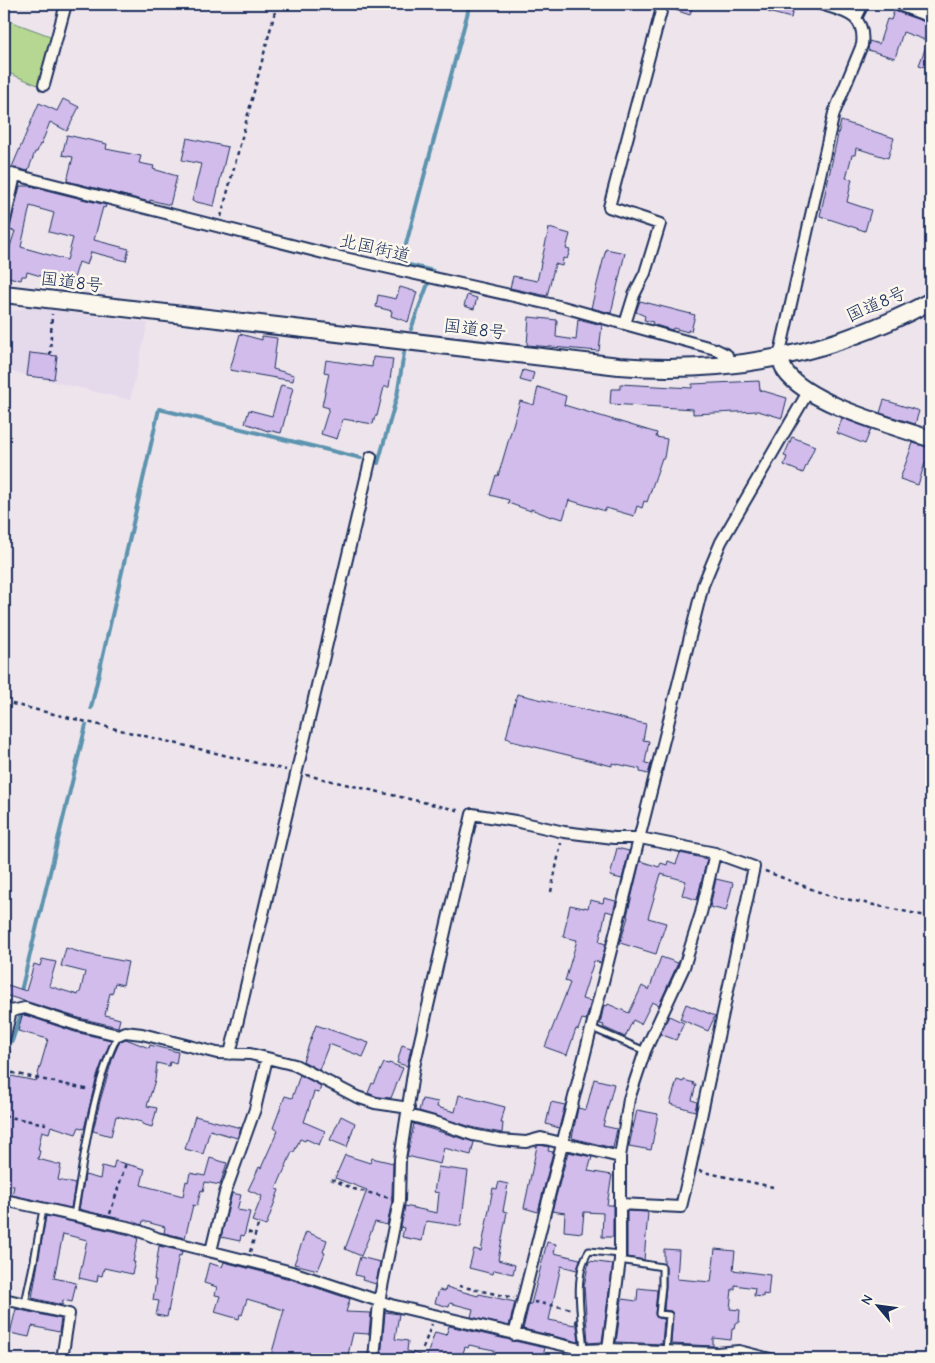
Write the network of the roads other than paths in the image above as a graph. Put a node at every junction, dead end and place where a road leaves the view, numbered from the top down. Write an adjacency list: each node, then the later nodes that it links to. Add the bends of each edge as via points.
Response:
1 (66, 4): 9 (street)
2 (662, 4): 15 (street, via 609,207 660,224)
3 (821, 4): 8 (street)
4 (863, 4): 8 (street)
5 (896, 4): 6 (street)
6 (911, 6): 7 (street)
7 (931, 16)
8 (856, 18): 16 (street, via 863,36 862,45 834,113)
9 (44, 85)
10 (4, 172): 11 (street, 北国街道)
11 (15, 175): 12 (street); 15 (street, 北国街道, via 331,255)
12 (4, 225)
13 (4, 294): 17 (highway, 国道8号, via 619,366 677,369)
14 (931, 301): 16 (highway, 国道8号, via 866,332)
15 (625, 324): 17 (street, 北国街道, via 716,349 727,355)
16 (779, 357): 17 (highway, 国道8号); 18 (main road, via 785,371)
17 (730, 366)
18 (808, 392): 19 (main road, via 837,407); 21 (street, via 721,542 703,585)
19 (931, 440)
20 (371, 457): 28 (street)
21 (640, 838): 22 (street); 24 (street); 30 (street, via 564,832 472,814 414,1067)
22 (715, 854): 27 (street, via 684,967); 34 (street, via 754,866 681,1207)
23 (8, 1009): 25 (street, via 25,1008); 26 (street)
24 (592, 1028): 27 (lane); 31 (street)
25 (118, 1035): 28 (street, via 125,1032 142,1034); 36 (lane, via 107,1057 98,1092)
26 (4, 1038)
27 (645, 1051): 32 (street, via 629,1099)
28 (230, 1054): 29 (street)
29 (267, 1058): 30 (street, via 295,1065 357,1097); 37 (street, via 255,1109 225,1193)
30 (408, 1111): 31 (street, via 473,1135 499,1140 526,1142 540,1138); 40 (street, via 400,1159 398,1201)
31 (563, 1142): 32 (street); 42 (street)
32 (620, 1157): 34 (street)
33 (4, 1200): 35 (street)
34 (620, 1204): 38 (street)
35 (43, 1208): 36 (street); 41 (lane)
36 (74, 1215): 37 (street)
37 (211, 1250): 40 (street, via 292,1272)
38 (620, 1257): 43 (street); 44 (lane, via 662,1267 659,1314 669,1315); 45 (lane, via 589,1251 584,1258 579,1285)
39 (4, 1299): 41 (street)
40 (379, 1302): 42 (street); 47 (street)
41 (25, 1304): 46 (street, via 69,1314)
42 (514, 1335): 45 (street)
43 (608, 1349): 44 (street); 45 (street)
44 (666, 1351): 48 (street, via 739,1351)
45 (583, 1355)
46 (62, 1359)
47 (374, 1359)
48 (770, 1359)

